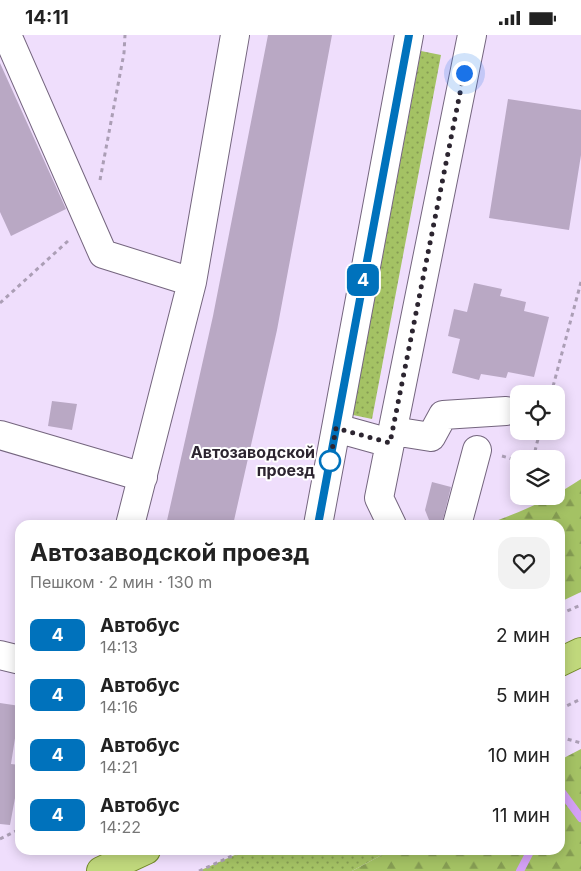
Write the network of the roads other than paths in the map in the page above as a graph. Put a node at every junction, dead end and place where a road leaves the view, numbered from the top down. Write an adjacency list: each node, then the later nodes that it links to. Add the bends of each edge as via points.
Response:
1 (7, 35): 5 (street, via 103,254)
2 (236, 35): 5 (street)
3 (409, 35): 7 (street)
4 (472, 35): 9 (street)
5 (192, 282): 11 (street)
6 (506, 411): 9 (street, via 443,415 431,437)
7 (336, 428): 9 (street); 13 (street)
8 (0, 435): 11 (street)
9 (391, 437): 14 (street, via 379,498)
10 (477, 450): 15 (street)
11 (143, 477): 12 (street)
12 (131, 520)
13 (319, 520)
14 (390, 520)
15 (458, 520)
16 (581, 652): 19 (main road)
17 (0, 655): 18 (street)
18 (15, 659)
19 (565, 659)
20 (135, 855): 21 (main road)
21 (101, 871)

